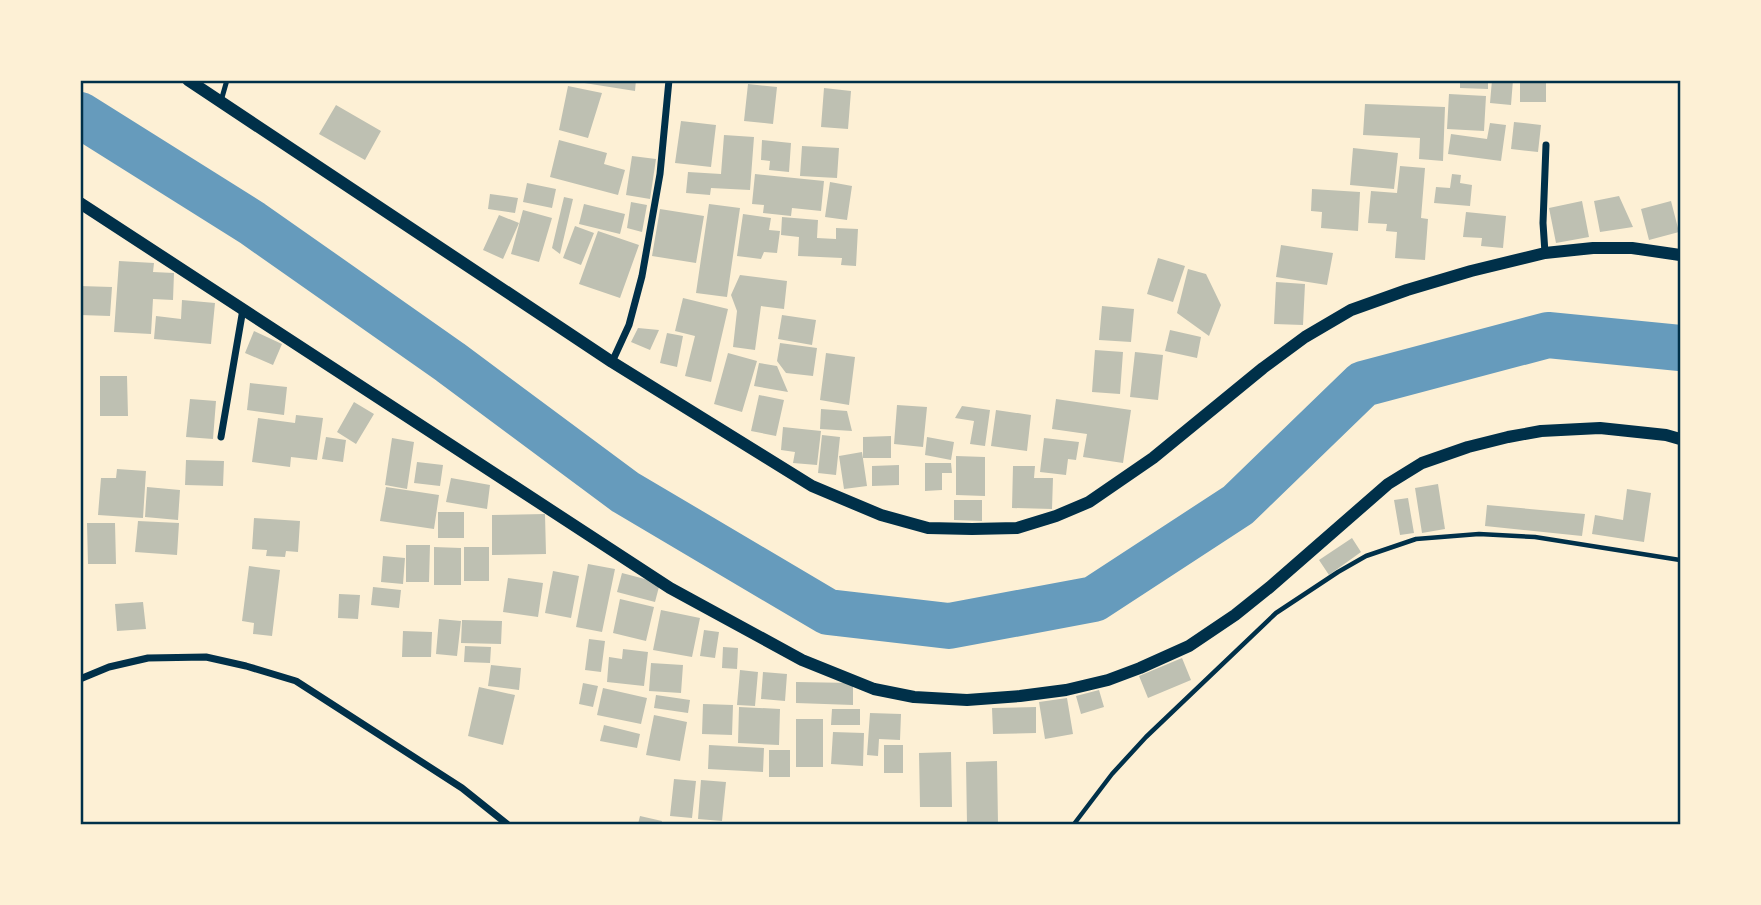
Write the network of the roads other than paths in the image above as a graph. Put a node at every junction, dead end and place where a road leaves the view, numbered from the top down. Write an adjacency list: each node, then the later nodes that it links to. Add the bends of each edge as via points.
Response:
1 (188, 80): 4 (street)
2 (227, 80): 4 (lane)
3 (669, 80): 10 (street, via 660,174 642,276 629,325)
4 (221, 102): 10 (street)
5 (1546, 145): 7 (street)
6 (80, 203): 9 (street)
7 (1545, 253): 8 (street, via 1632,248); 10 (street, via 1471,271 1351,310 1273,360 1090,502 1017,528 928,528 881,515 812,486)
8 (1681, 255)
9 (243, 309): 11 (street); 12 (street, via 670,588 802,660 874,689 914,697 967,700 1066,690 1108,680 1189,646 1236,615 1388,484 1422,463 1468,447 1541,431 1600,428)
10 (612, 362)
11 (221, 436)
12 (1681, 439)
13 (80, 679): 14 (street, via 148,658 206,657 296,681 462,788)
14 (507, 824)

